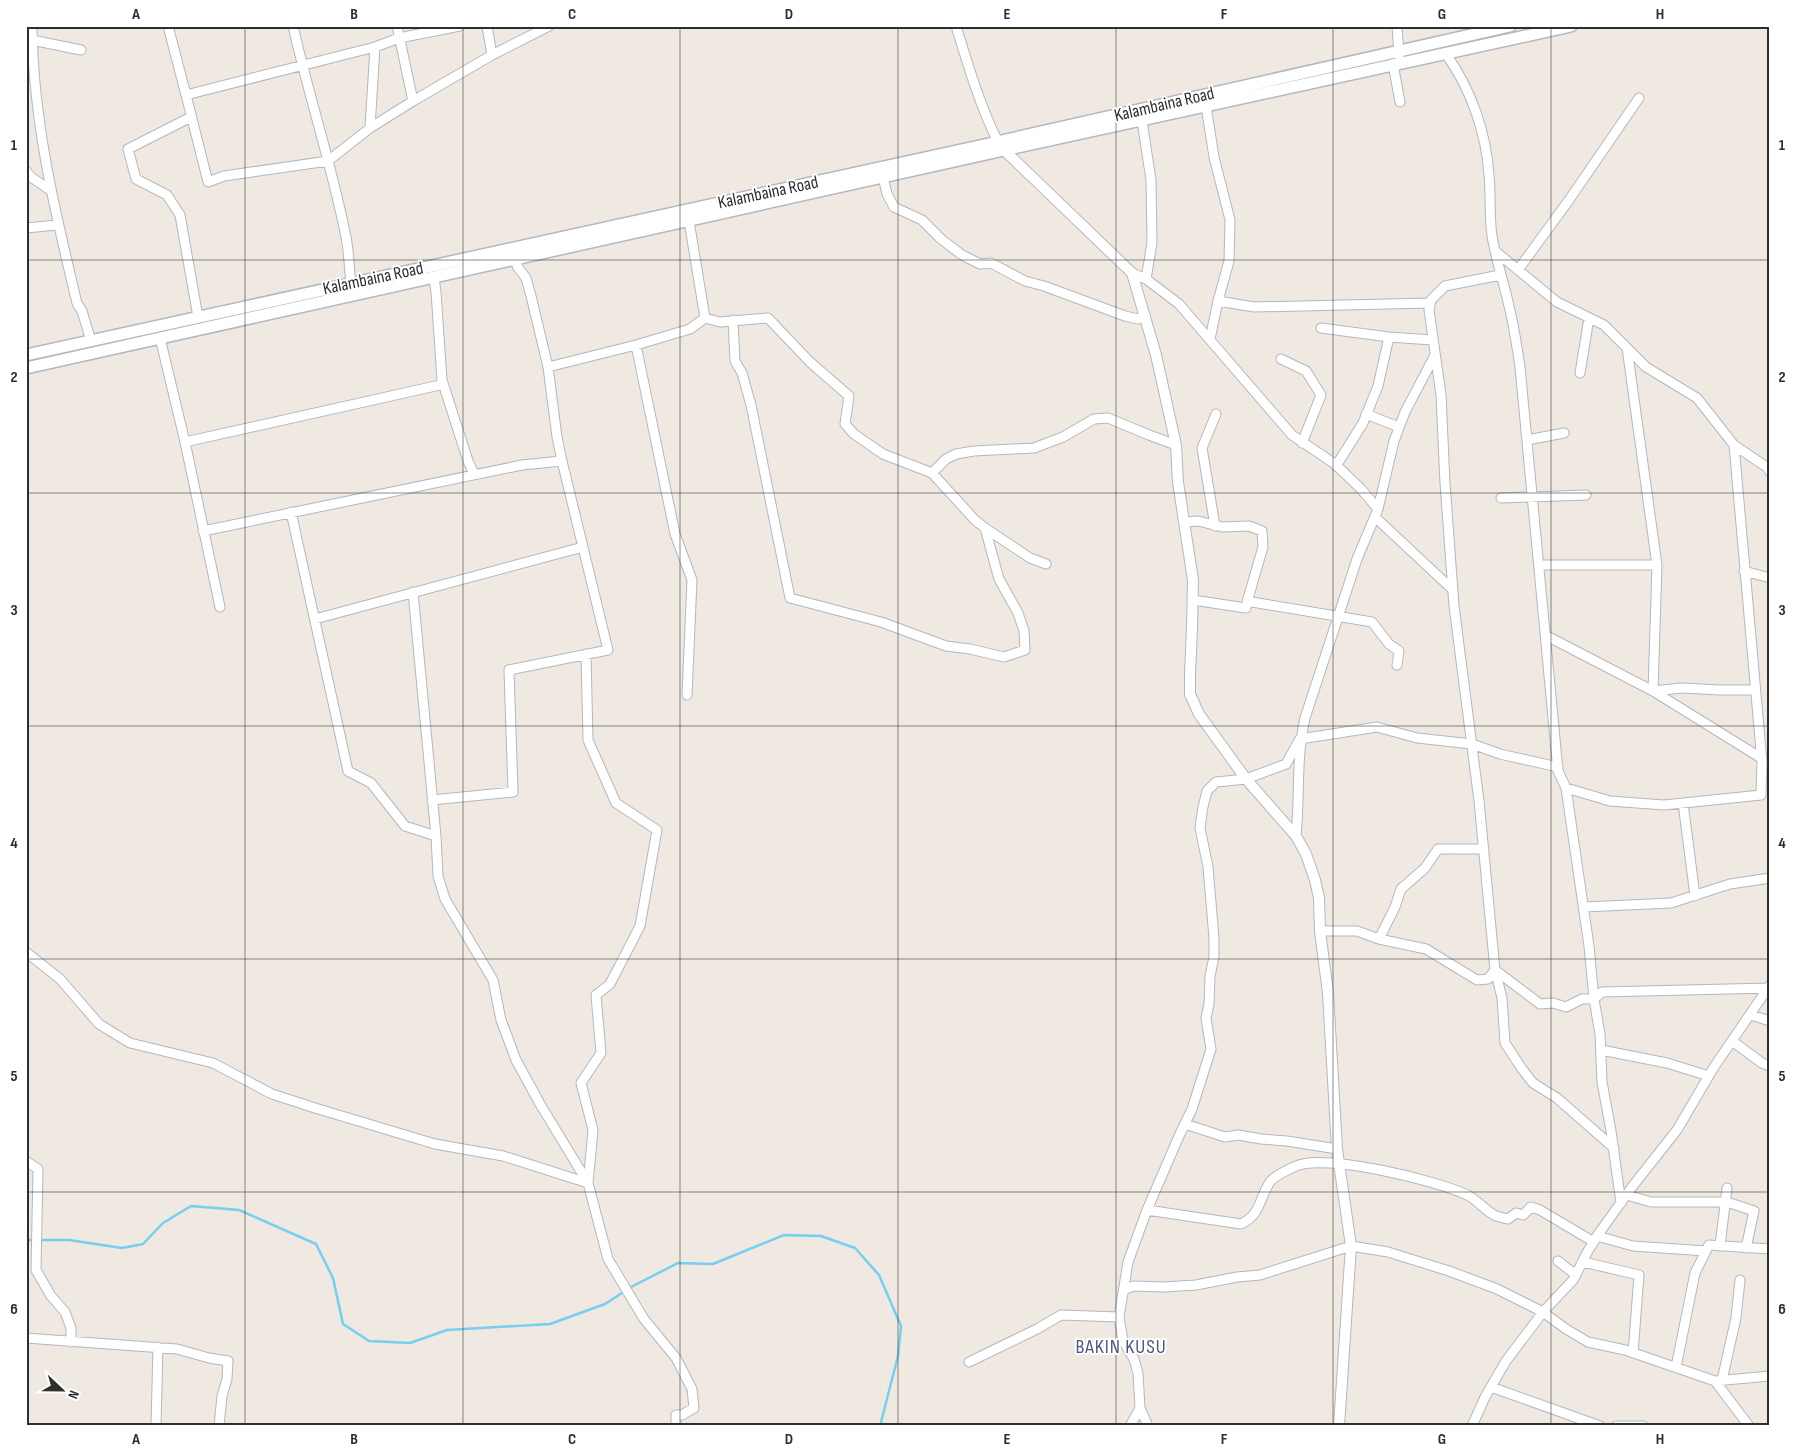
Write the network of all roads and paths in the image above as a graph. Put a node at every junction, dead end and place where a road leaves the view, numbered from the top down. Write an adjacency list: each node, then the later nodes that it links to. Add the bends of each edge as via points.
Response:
1 (32, 26): 13 (street)
2 (168, 26): 20 (street)
3 (293, 26): 19 (street)
4 (396, 26): 12 (street)
5 (460, 26): 12 (street)
6 (487, 26): 17 (street)
7 (549, 26): 17 (street)
8 (956, 26): 28 (street, via 990,127)
9 (1397, 26): 18 (street)
10 (1510, 26): 18 (main road, Kalambaina Road)
11 (1571, 26): 16 (main road)
12 (399, 38): 14 (street); 22 (street)
13 (32, 40): 15 (street); 32 (street, via 37,111)
14 (374, 47): 19 (street); 27 (street)
15 (81, 50)
16 (1446, 54): 18 (main road); 36 (street, via 1466,89 1482,131)
17 (492, 55): 22 (street)
18 (1397, 59): 23 (street); 24 (main road); 28 (main road, Kalambaina Road)
19 (302, 65): 20 (street); 29 (street)
20 (186, 95): 25 (street)
21 (1639, 98): 38 (street)
22 (413, 101): 27 (street)
23 (1400, 102)
24 (1206, 106): 26 (main road); 44 (street, via 1214,157 1230,220 1229,261)
25 (191, 117): 29 (street, via 208,182 224,176); 47 (street, via 128,149 136,179 167,195 180,215)
26 (1142, 121): 28 (main road); 42 (street, via 1152,180 1152,243)
27 (370, 128): 29 (street)
28 (1001, 146): 31 (main road); 39 (street); 43 (main road, Kalambaina Road)
29 (328, 161): 43 (street, via 346,239)
30 (26, 171): 32 (street)
31 (883, 178): 33 (main road); 46 (street, via 894,207 922,220 941,240 971,260 980,264 991,263 1025,281 1125,316 1138,319)
32 (50, 190): 34 (street)
33 (689, 221): 37 (main road); 48 (street)
34 (57, 226): 35 (street); 56 (street, via 77,303)
35 (26, 228)
36 (1495, 251): 38 (street); 40 (street)
37 (517, 259): 41 (main road); 62 (street, via 517,266 526,278)
38 (1518, 270): 49 (street, via 1557,302)
39 (1132, 273): 42 (street); 46 (street)
40 (1500, 275): 45 (street, via 1445,286); 70 (street, via 1520,366)
41 (434, 278): 53 (main road); 65 (street)
42 (1146, 279): 54 (street, via 1179,304)
43 (351, 283): 47 (main road, Kalambaina Road)
44 (1218, 301): 45 (street, via 1254,307); 54 (street)
45 (1430, 303): 55 (street)
46 (1145, 316): 73 (street)
47 (198, 317): 56 (main road, Kalambaina Road)
48 (705, 318): 50 (street, via 720,322); 57 (street, via 690,329)
49 (1589, 318): 58 (street, via 1604,325); 64 (street)
50 (733, 320): 78 (street, via 768,318 810,362 849,396 845,424 854,434 883,454); 87 (street, via 735,361 751,405 790,598 881,622 946,646 1004,657 1025,650 1018,612 999,579)
51 (1321, 328): 52 (street)
52 (1389, 337): 55 (street); 67 (street, via 1378,386)
53 (160, 338): 63 (main road); 71 (street)
54 (1210, 339): 72 (street, via 1265,405)
55 (1432, 340): 60 (street)
56 (91, 341): 59 (main road, Kalambaina Road)
57 (636, 345): 62 (street); 107 (street, via 675,534 692,580)
58 (1627, 348): 74 (street, via 1646,366 1697,398); 92 (street)
59 (26, 355)
60 (1435, 355): 68 (street); 95 (street, via 1441,395)
61 (1281, 360): 72 (street, via 1306,371 1321,395)
62 (548, 367): 75 (street)
63 (26, 368)
64 (1580, 373)
65 (442, 380): 71 (street, via 440,385); 79 (street)
66 (1216, 414): 86 (street, via 1202,448)
67 (1366, 414): 68 (street); 76 (street)
68 (1399, 427): 84 (street)
69 (1564, 433): 70 (street)
70 (1527, 440): 81 (street)
71 (185, 442): 88 (street)
72 (1302, 443): 76 (street)
73 (1176, 444): 78 (street, via 1108,418 1094,419 1063,437 1034,448 956,454); 85 (street)
74 (1734, 445): 77 (street); 93 (street)
75 (562, 461): 79 (street); 89 (street)
76 (1336, 466): 84 (street, via 1361,489)
77 (1770, 472)
78 (932, 473): 87 (street)
79 (474, 474): 83 (street)
80 (1586, 495): 81 (street)
81 (1532, 496): 82 (street); 91 (street)
82 (1501, 498)
83 (291, 512): 88 (street); 101 (street)
84 (1377, 513): 95 (street); 100 (street)
85 (1185, 522): 86 (street); 97 (street, via 1193,580)
86 (1215, 526): 98 (street, via 1248,526 1262,530 1263,547)
87 (985, 528): 90 (street, via 1030,558)
88 (203, 531): 99 (street)
89 (583, 547): 96 (street); 103 (street, via 608,650)
90 (1046, 564)
91 (1539, 565): 92 (street); 102 (street)
92 (1657, 565): 106 (street)
93 (1744, 570): 94 (street); 105 (street)
94 (1770, 578)
95 (1453, 590): 109 (street)
96 (413, 592): 101 (street); 115 (street)
97 (1192, 600): 98 (street, via 1246,608); 112 (street, via 1190,694 1199,714)
98 (1247, 602): 100 (street)
99 (220, 607)
100 (1338, 616): 104 (street, via 1372,622 1389,644 1399,651); 108 (street)
101 (315, 619): 117 (street, via 348,771 371,783 405,826)
102 (1545, 635): 106 (street); 111 (street)
103 (586, 654): 115 (street, via 509,670 513,792); 140 (street, via 588,740 616,803 657,830 640,926 610,984 596,995 601,1053 581,1083 593,1130)
104 (1397, 665)
105 (1755, 690): 106 (street, via 1682,688); 110 (street)
106 (1652, 691): 110 (street)
107 (687, 695)
108 (1300, 739): 109 (street, via 1377,727 1417,738); 112 (street, via 1286,764); 118 (street)
109 (1472, 744): 111 (street); 119 (street)
110 (1761, 758): 114 (street)
111 (1558, 767): 113 (street)
112 (1246, 779): 118 (street); 135 (street, via 1216,782 1207,791 1203,807 1200,828 1208,868 1214,938 1206,1018 1211,1048)
113 (1566, 788): 116 (street, via 1610,802); 122 (street)
114 (1765, 795): 116 (street)
115 (432, 800): 117 (street)
116 (1683, 803): 121 (street)
117 (436, 836): 140 (street, via 438,876 445,899 493,980 501,1020 516,1060)
118 (1296, 836): 123 (street, via 1315,880)
119 (1484, 850): 124 (street, via 1438,849 1425,868 1401,889); 126 (street)
120 (1770, 878): 121 (street, via 1730,884)
121 (1695, 896): 122 (street, via 1671,903)
122 (1584, 907): 128 (street)
123 (1320, 931): 124 (street, via 1357,931); 137 (street, via 1328,993)
124 (1379, 938): 126 (street, via 1426,949 1478,980 1488,979)
125 (26, 952): 140 (street, via 60,979 99,1024 130,1043 213,1063 272,1094 315,1108 435,1144 503,1156)
126 (1494, 970): 128 (street, via 1540,1004 1566,1007 1582,999); 136 (street, via 1502,998 1505,1043 1522,1069 1533,1083 1557,1098)
127 (1769, 987): 128 (street, via 1602,992); 129 (street)
128 (1594, 999): 132 (street)
129 (1750, 1015): 130 (street); 131 (street)
130 (1770, 1021)
131 (1732, 1041): 133 (street); 134 (street)
132 (1601, 1050): 134 (street, via 1667,1063); 136 (street, via 1602,1082)
133 (1770, 1066)
134 (1709, 1076): 142 (street, via 1677,1130)
135 (1185, 1124): 137 (street, via 1225,1137 1238,1135); 145 (street)
136 (1614, 1148): 144 (street)
137 (1337, 1149): 139 (street)
138 (26, 1161): 160 (street, via 38,1169 36,1270 51,1296 66,1312)
139 (1338, 1163): 145 (street, via 1304,1162 1280,1175 1271,1181 1250,1220 1241,1224); 146 (street, via 1429,1180 1470,1197 1494,1215 1508,1219 1516,1213 1523,1215 1531,1207); 147 (street)
140 (588, 1183): 171 (street, via 608,1259 644,1319 676,1358 692,1389 694,1408 676,1415)
141 (1727, 1188): 143 (street)
142 (1627, 1195): 143 (street, via 1651,1202); 144 (street)
143 (1726, 1202): 148 (street); 149 (street, via 1754,1211)
144 (1621, 1203): 146 (street)
145 (1147, 1210): 156 (street, via 1128,1262)
146 (1595, 1239): 151 (street, via 1632,1246); 153 (street)
147 (1351, 1246): 156 (street, via 1260,1275 1196,1285 1133,1286); 157 (street, via 1388,1252 1449,1271 1497,1289); 174 (street)
148 (1720, 1246): 149 (street); 151 (street, via 1709,1245)
149 (1746, 1248): 150 (street)
150 (1770, 1249)
151 (1706, 1251): 164 (street, via 1695,1274)
152 (1558, 1261): 154 (street)
153 (1583, 1262): 154 (street); 162 (street, via 1639,1275)
154 (1576, 1275): 157 (street)
155 (1740, 1280): 166 (street, via 1736,1318)
156 (1124, 1290): 158 (street)
157 (1543, 1312): 162 (street, via 1588,1342); 167 (street, via 1506,1360)
158 (1119, 1317): 163 (street, via 1060,1315); 168 (street, via 1124,1341 1138,1373)
159 (26, 1338): 160 (street)
160 (71, 1342): 161 (street)
161 (158, 1347): 169 (street); 170 (street, via 228,1361)
162 (1633, 1353): 164 (street)
163 (969, 1362)
164 (1676, 1367): 166 (street)
165 (1770, 1376): 166 (street)
166 (1719, 1381): 179 (street)
167 (1491, 1387): 175 (street); 176 (street)
168 (1140, 1408): 172 (street); 173 (street)
169 (156, 1426)
170 (219, 1426)
171 (676, 1426)
172 (1130, 1426)
173 (1148, 1426)
174 (1339, 1426)
175 (1472, 1426)
176 (1600, 1426)
177 (1616, 1426): 178 (street)
178 (1643, 1426)
179 (1749, 1426)

